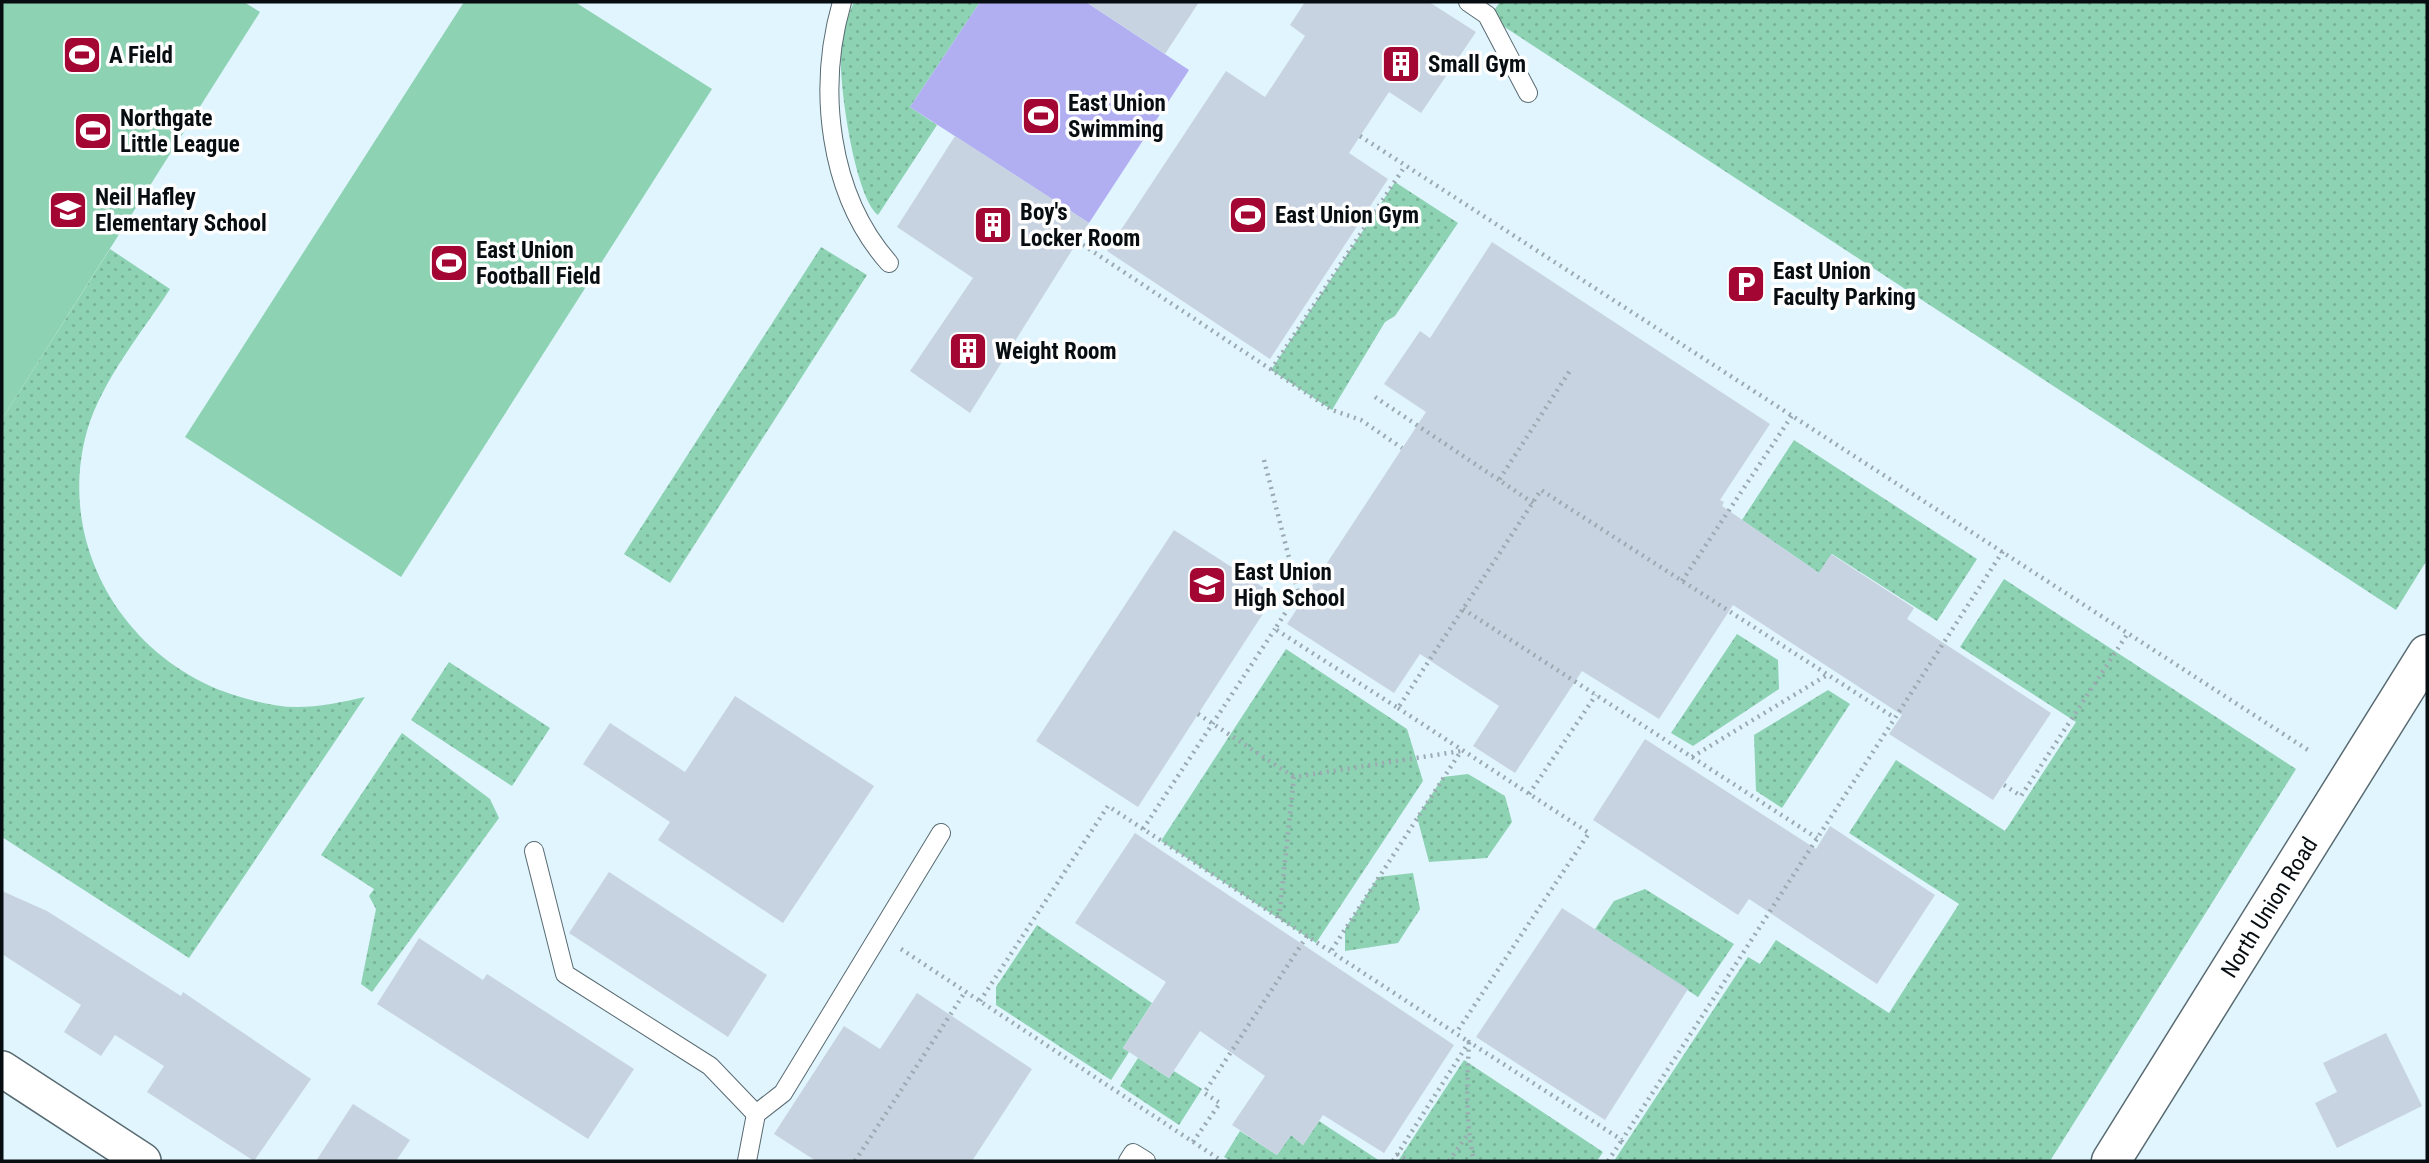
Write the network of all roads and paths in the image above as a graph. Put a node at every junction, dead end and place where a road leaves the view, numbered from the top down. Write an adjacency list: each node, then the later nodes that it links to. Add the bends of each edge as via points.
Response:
1 (842, 2): 7 (lane, via 835,25 828,103 841,176 872,244)
2 (1468, 2): 3 (lane, via 1487,15)
3 (1528, 93)
4 (1360, 136): 5 (path)
5 (1405, 166): 9 (path); 11 (path)
6 (1077, 241): 9 (path)
7 (889, 263)
8 (1571, 369): 14 (path)
9 (1271, 370): 12 (path)
10 (1375, 397): 14 (path)
11 (1793, 414): 16 (path); 17 (path)
12 (1402, 448)
13 (1264, 460): 19 (path, via 1298,593)
14 (1499, 481): 15 (path)
15 (1533, 503): 17 (path, via 1541,490); 18 (path)
16 (2003, 551): 20 (path); 26 (path)
17 (1682, 581): 22 (path)
18 (1463, 609): 23 (path); 24 (path)
19 (1275, 629): 24 (path); 27 (path)
20 (2129, 633): 28 (path); 32 (path, via 2021,796)
21 (2427, 654): 61 (street, North Union Road)
22 (1827, 675): 26 (path); 30 (path)
23 (1596, 695): 30 (path); 33 (path)
24 (1398, 708): 29 (path)
25 (1198, 714): 27 (path)
26 (1895, 718): 36 (path)
27 (1213, 723): 31 (path); 34 (path)
28 (2308, 750)
29 (1461, 751): 31 (path); 33 (path); 41 (path)
30 (1692, 757): 36 (path)
31 (1294, 777): 38 (path)
32 (2004, 785)
33 (1529, 794): 44 (path, via 1589,833)
34 (1143, 829): 38 (path); 43 (path, via 1108,806)
35 (941, 833): 47 (lane, via 783,1093)
36 (1817, 838): 49 (path)
37 (534, 851): 47 (lane, via 565,974 710,1066)
38 (1279, 918): 39 (path)
39 (1307, 936): 41 (path); 50 (path, via 1204,1093 1220,1102)
40 (894, 945): 42 (path)
41 (1331, 951): 44 (path)
42 (965, 992): 43 (path); 54 (path)
43 (980, 1001): 50 (path)
44 (1456, 1033): 45 (path)
45 (1469, 1042): 48 (path); 49 (path); 51 (path)
46 (2, 1069): 52 (street)
47 (756, 1114): 53 (lane)
48 (1468, 1134): 58 (path); 59 (path)
49 (1622, 1140): 60 (path)
50 (1193, 1142): 55 (path)
51 (1397, 1154): 56 (path); 57 (path)
52 (143, 1161)
53 (747, 1161)
54 (855, 1161)
55 (1222, 1161)
56 (1393, 1161)
57 (1408, 1161)
58 (1449, 1161)
59 (1474, 1161)
60 (1608, 1161)
61 (2111, 1161)

